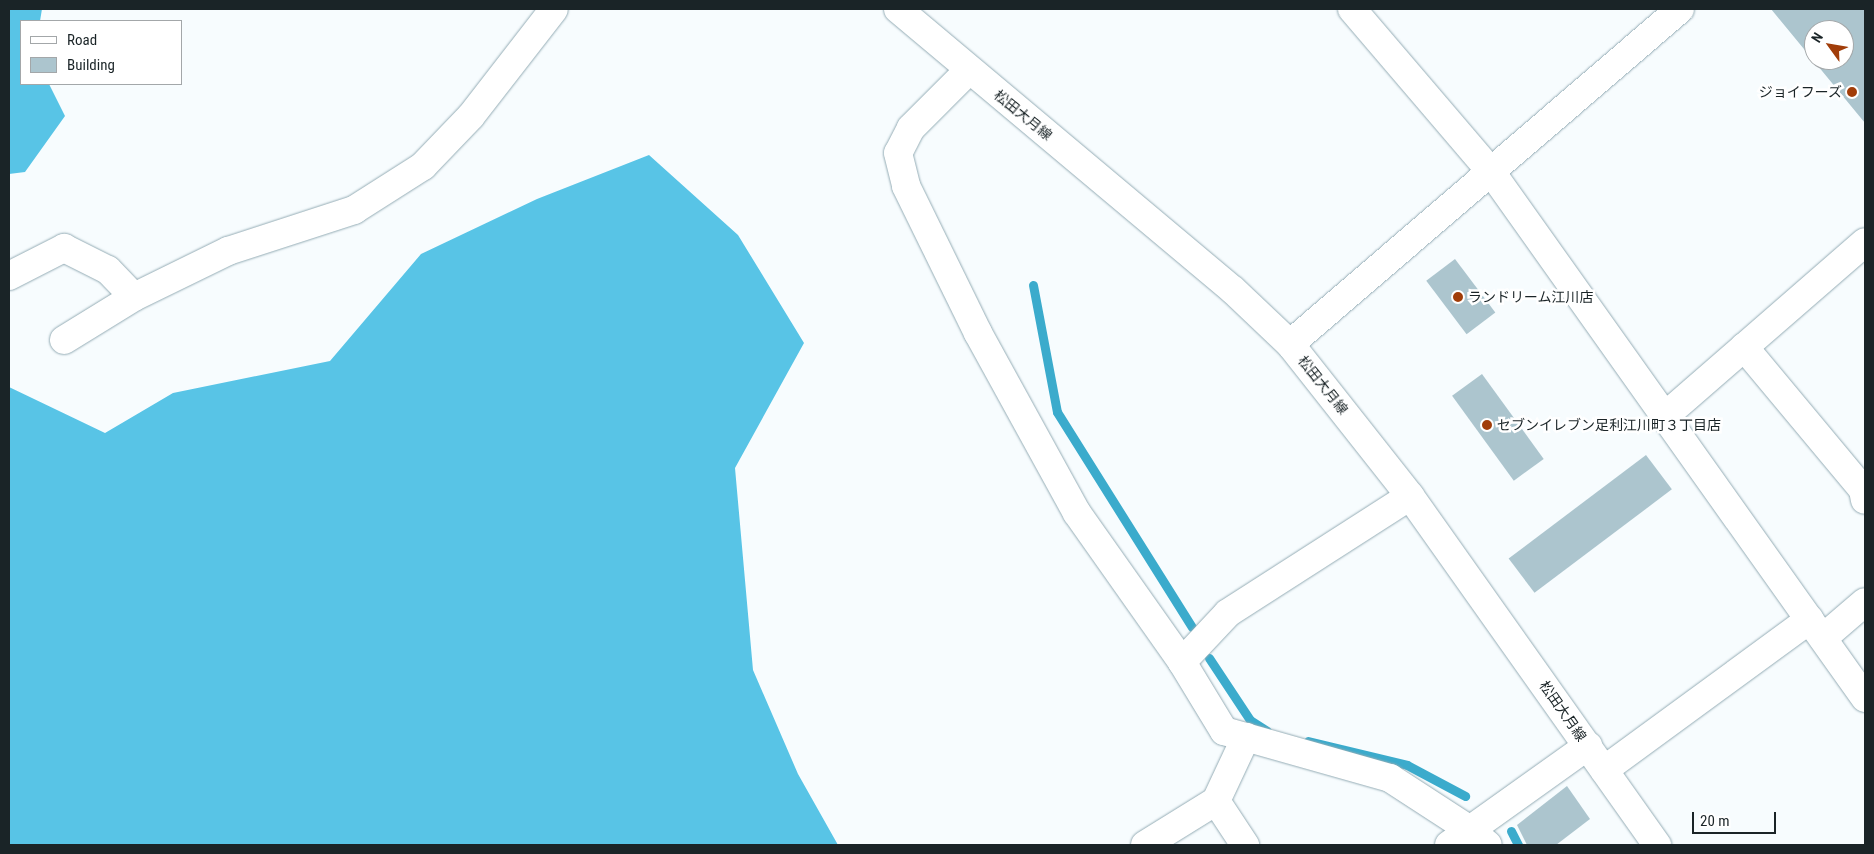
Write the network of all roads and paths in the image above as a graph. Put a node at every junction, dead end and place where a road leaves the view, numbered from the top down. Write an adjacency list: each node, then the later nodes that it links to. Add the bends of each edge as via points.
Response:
1 (554, 9): 9 (street, via 470,116 424,166 354,210 228,251)
2 (898, 9): 5 (street, 松田大月線)
3 (1352, 9): 6 (street)
4 (1680, 9): 6 (street)
5 (969, 70): 11 (street, 松田大月線, via 1226,283); 18 (street, via 911,128 898,154 906,186 978,333 1077,513)
6 (1492, 173): 11 (street); 13 (street)
7 (1865, 242): 12 (street)
8 (9, 276): 9 (street, via 64,248 108,270)
9 (134, 297): 10 (street)
10 (64, 340)
11 (1290, 344): 14 (street, 松田大月線)
12 (1744, 347): 13 (street); 15 (street, via 1863,490)
13 (1664, 416): 17 (street)
14 (1410, 496): 18 (street, via 1228,613); 21 (street, 松田大月線)
15 (1865, 500)
16 (1865, 602): 17 (street)
17 (1817, 629): 19 (street); 22 (street)
18 (1182, 662): 20 (street, via 1224,731)
19 (1865, 698)
20 (1246, 737): 23 (street); 24 (street, via 1390,778)
21 (1588, 746): 22 (street, 松田大月線); 24 (street)
22 (1604, 770): 27 (street, 松田大月線)
23 (1216, 801): 25 (street); 26 (street)
24 (1469, 840)
25 (1145, 845)
26 (1245, 845)
27 (1657, 845)

